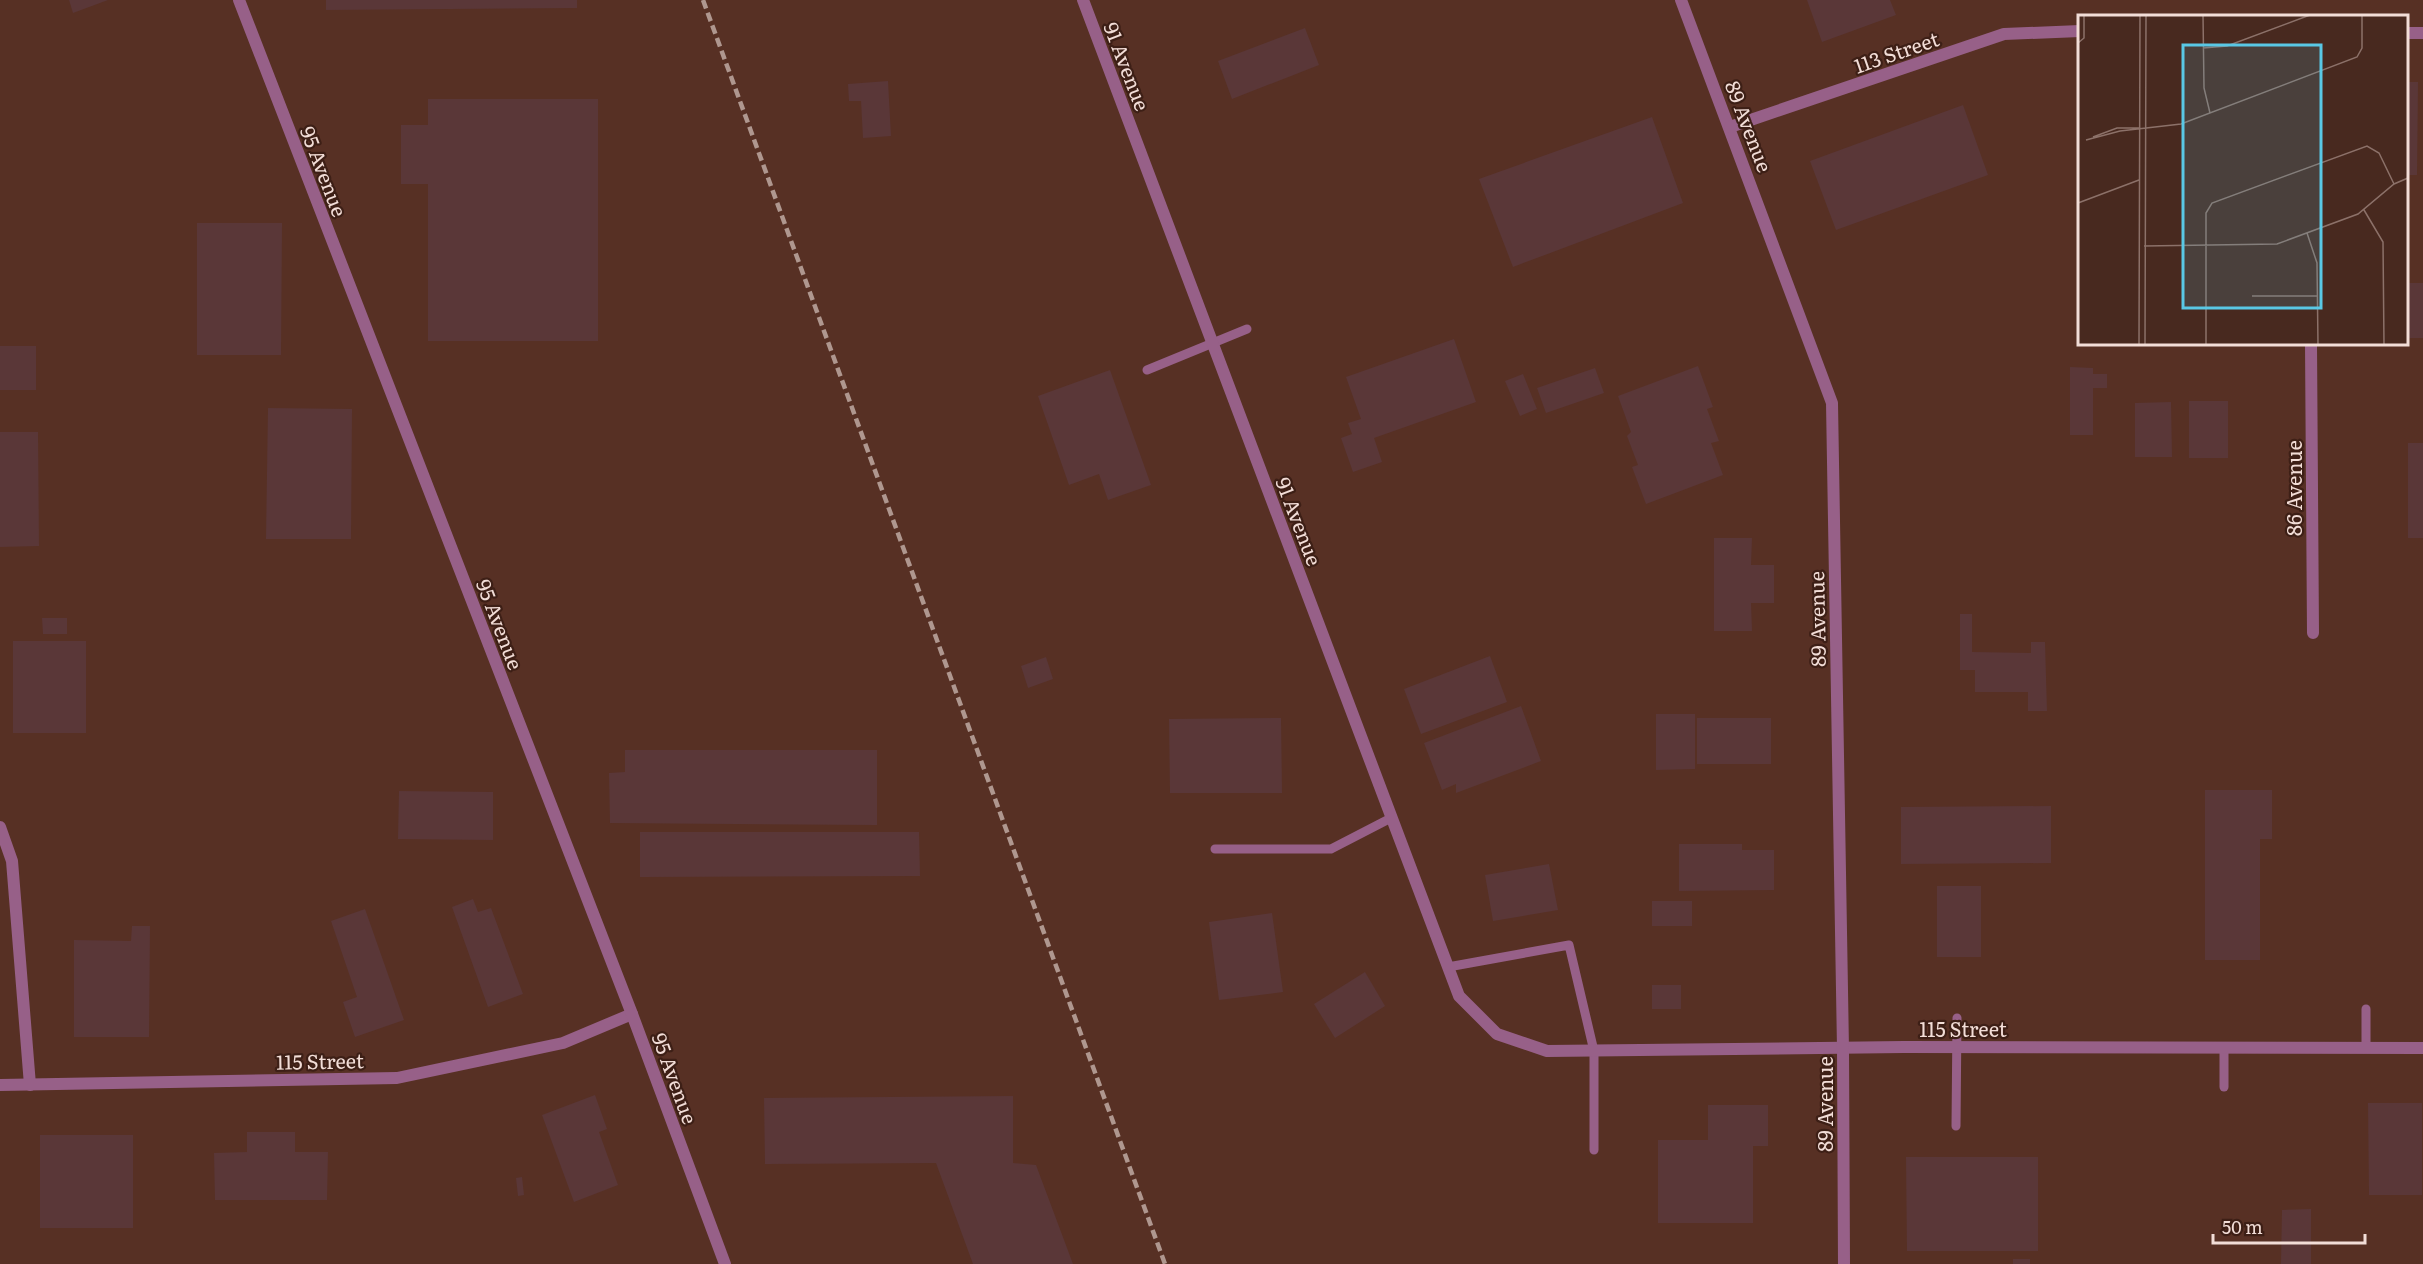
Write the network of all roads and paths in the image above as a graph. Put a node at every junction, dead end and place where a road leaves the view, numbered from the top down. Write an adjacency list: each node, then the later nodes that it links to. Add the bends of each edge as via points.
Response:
1 (239, 0): 16 (street, 95 Avenue)
2 (1083, 0): 7 (street, 91 Avenue)
3 (1681, 0): 5 (street, 89 Avenue)
4 (2078, 30): 5 (street, 113 Street, via 2004,34)
5 (1730, 127): 23 (street, 89 Avenue, via 1832,403)
6 (1247, 329): 7 (lane)
7 (1212, 343): 9 (lane); 11 (street, 91 Avenue)
8 (2311, 345): 10 (street, 86 Avenue)
9 (1147, 369)
10 (2313, 633)
11 (1391, 818): 13 (lane, via 1331,849); 14 (street, 91 Avenue)
12 (0, 827): 25 (street, via 12,861)
13 (1215, 849)
14 (1448, 967): 18 (street, 91 Avenue, via 1459,996 1497,1034); 24 (lane, via 1569,945)
15 (2366, 1009): 21 (lane)
16 (632, 1014): 25 (street, 115 Street, via 563,1043 397,1078); 30 (street, 95 Avenue)
17 (1957, 1018): 19 (lane)
18 (1505, 1037): 24 (street, 115 Street, via 1547,1051)
19 (1957, 1047): 20 (street, 115 Street); 23 (street, 115 Street); 28 (lane)
20 (2224, 1048): 21 (street, 115 Street); 27 (lane)
21 (2366, 1048): 22 (street, 115 Street)
22 (2423, 1048)
23 (1843, 1049): 24 (street, 115 Street); 31 (street, 89 Avenue)
24 (1594, 1051): 29 (lane)
25 (30, 1084): 26 (street, 115 Street)
26 (0, 1085)
27 (2224, 1087)
28 (1956, 1126)
29 (1594, 1150)
30 (724, 1264)
31 (1844, 1264)

